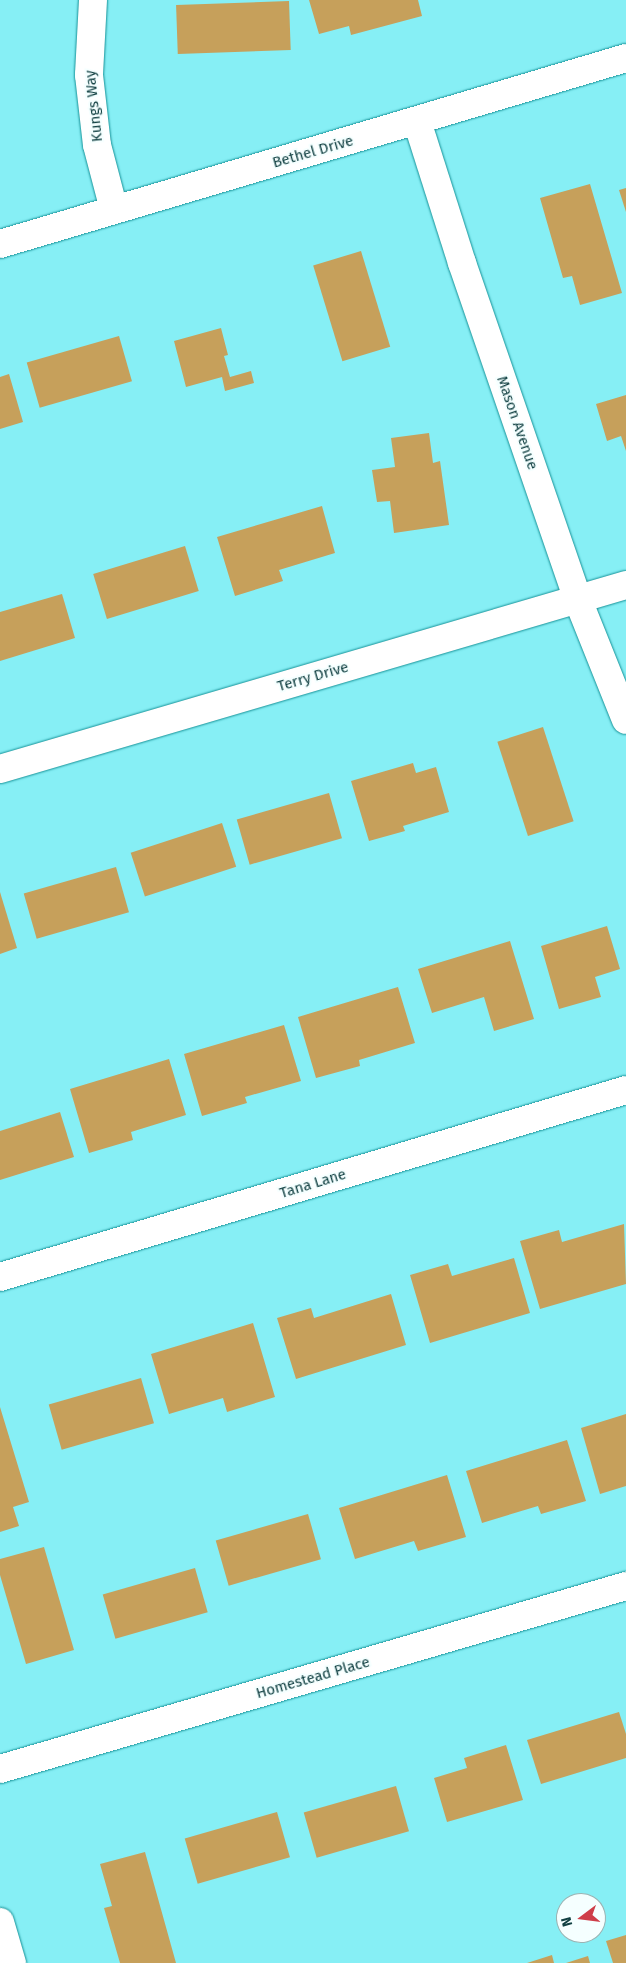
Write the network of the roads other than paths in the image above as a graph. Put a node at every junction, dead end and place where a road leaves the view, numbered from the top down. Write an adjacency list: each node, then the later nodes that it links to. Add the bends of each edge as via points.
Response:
1 (93, 0): 4 (street, Kungs Way, via 89,75 97,145)
2 (626, 58): 3 (street, Bethel Drive)
3 (417, 122): 4 (street, Bethel Drive); 7 (street, Mason Avenue)
4 (114, 210): 5 (street, Bethel Drive)
5 (0, 244)
6 (626, 585): 7 (street, Terry Drive)
7 (578, 600): 8 (street, Mason Avenue); 9 (street, Terry Drive)
8 (626, 720)
9 (0, 768)
10 (626, 1090): 11 (street, Tana Lane)
11 (0, 1277)
12 (626, 1586): 13 (street, Homestead Place)
13 (0, 1770)
14 (0, 1922): 15 (street)
15 (12, 1963)

